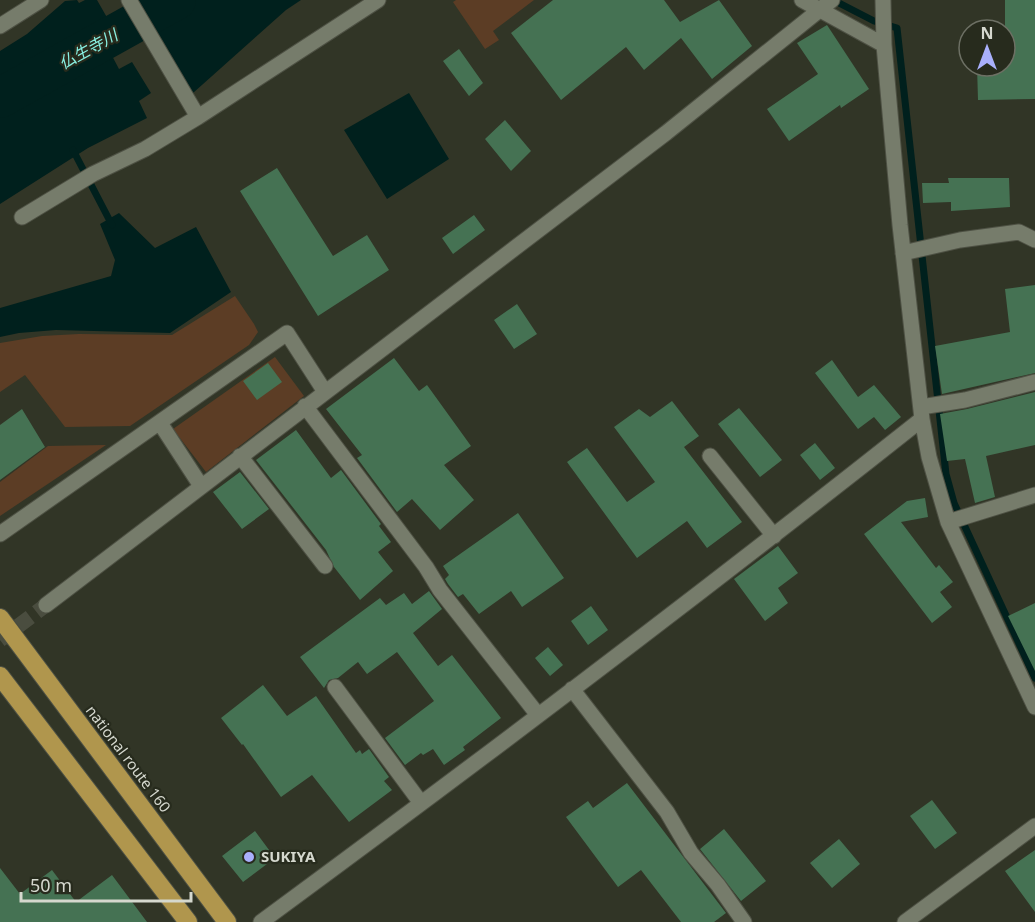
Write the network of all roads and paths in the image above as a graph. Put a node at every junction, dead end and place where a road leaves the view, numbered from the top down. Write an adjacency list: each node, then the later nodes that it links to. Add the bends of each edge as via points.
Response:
1 (41, 0): 7 (street)
2 (129, 0): 9 (street)
3 (378, 0): 9 (street)
4 (802, 0): 6 (street)
5 (883, 0): 8 (street)
6 (826, 5): 8 (street); 14 (street, via 666,133)
7 (0, 26)
8 (884, 45): 12 (street)
9 (198, 117): 10 (street)
10 (22, 217)
11 (1035, 240): 12 (street, via 1019,232 960,240)
12 (903, 254): 16 (street)
13 (1035, 382): 16 (street)
14 (325, 392): 15 (street); 17 (street, via 287,333)
15 (305, 406): 18 (street); 32 (street)
16 (921, 413): 22 (street); 24 (street)
17 (160, 423): 20 (street); 23 (street)
18 (240, 456): 20 (street); 25 (street)
19 (710, 456): 24 (street)
20 (201, 486): 26 (street)
21 (1035, 495): 22 (street)
22 (948, 522): 31 (street)
23 (0, 534)
24 (774, 536): 30 (street)
25 (324, 566)
26 (46, 605)
27 (0, 618): 36 (highway, national route 160)
28 (0, 676): 35 (highway)
29 (335, 687): 33 (street)
30 (572, 689): 32 (street); 38 (street, via 667,812 692,853)
31 (1035, 707)
32 (538, 715): 33 (street)
33 (422, 803): 37 (street)
34 (1035, 826): 39 (street)
35 (188, 922)
36 (227, 922)
37 (261, 922)
38 (744, 922)
39 (905, 922)

